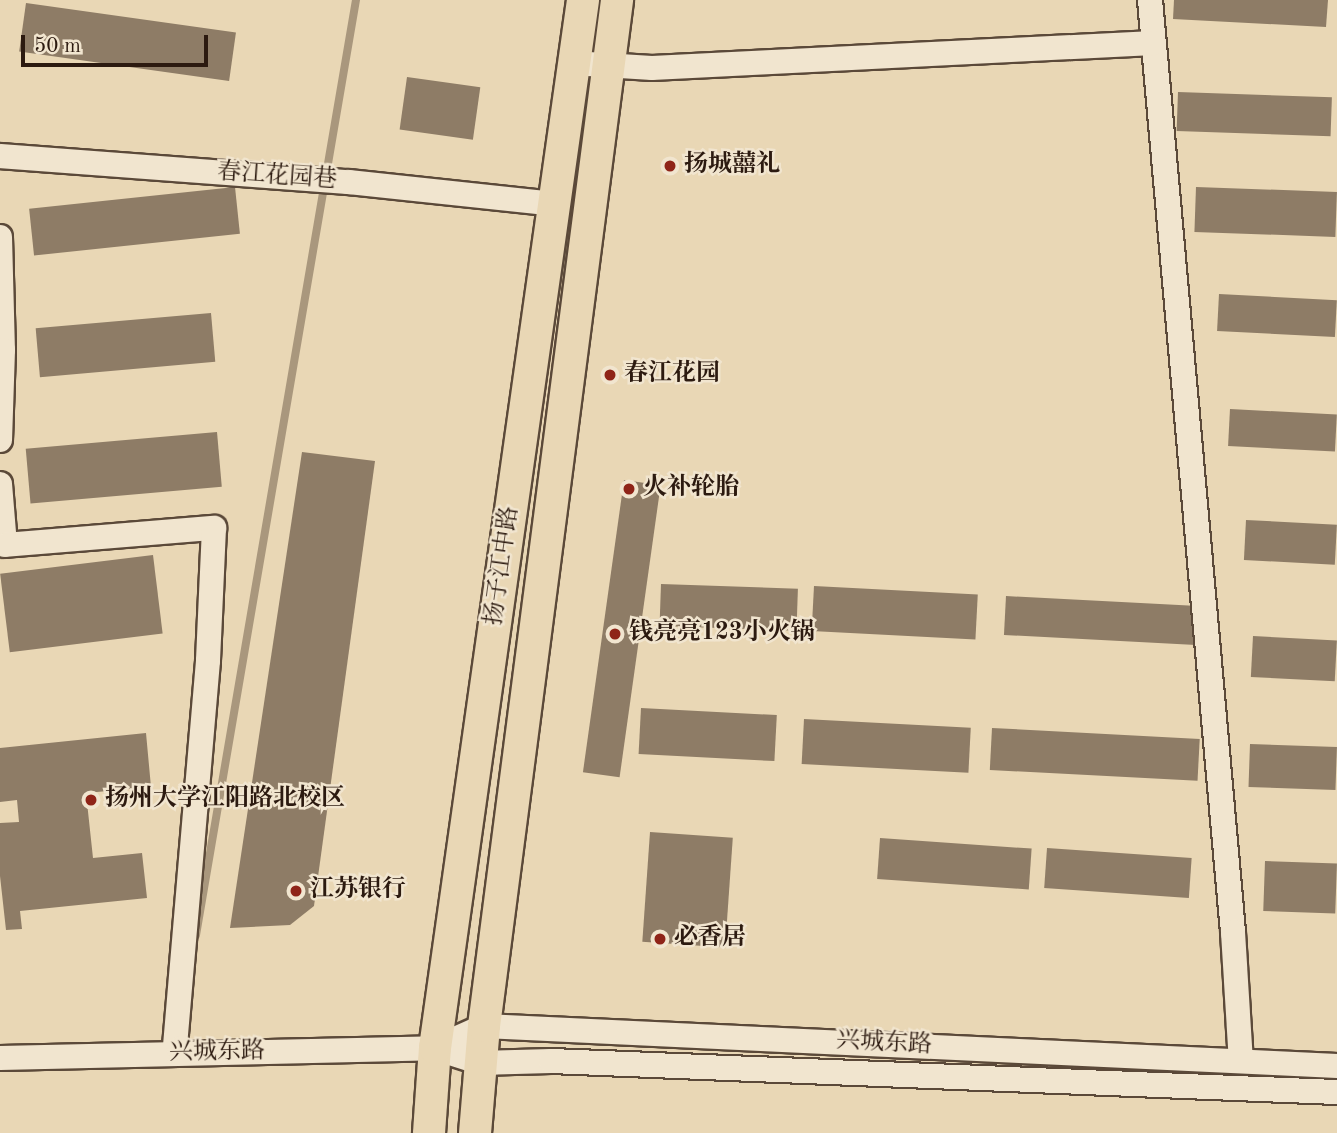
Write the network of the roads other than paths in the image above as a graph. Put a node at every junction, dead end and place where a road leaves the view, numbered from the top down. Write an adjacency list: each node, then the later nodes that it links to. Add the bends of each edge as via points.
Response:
1 (583, 0): 5 (main road, 扬子江中路)
2 (617, 0): 6 (main road, 扬子江中路)
3 (1150, 0): 4 (street)
4 (1153, 43): 6 (street); 16 (street)
5 (572, 63): 6 (street); 8 (main road, 扬子江中路)
6 (607, 68): 12 (main road, 扬子江中路)
7 (0, 156): 8 (street, 春江花园巷, via 307,179)
8 (554, 204): 13 (main road, 扬子江中路)
9 (0, 237): 10 (street)
10 (0, 440)
11 (0, 484): 14 (street, via 5,545 214,528 208,661)
12 (484, 1026): 13 (street, 兴城东路); 16 (street, 兴城东路); 17 (main road, 扬子江中路)
13 (435, 1048): 14 (street, 兴城东路); 17 (street, 兴城东路); 20 (main road, 扬子江中路)
14 (174, 1054): 15 (street, 兴城东路)
15 (0, 1058)
16 (1241, 1062): 18 (street, 兴城东路)
17 (481, 1063): 19 (street, 兴城东路, via 551,1061); 21 (main road, 扬子江中路)
18 (1337, 1066)
19 (1337, 1092)
20 (429, 1133)
21 (475, 1133)

